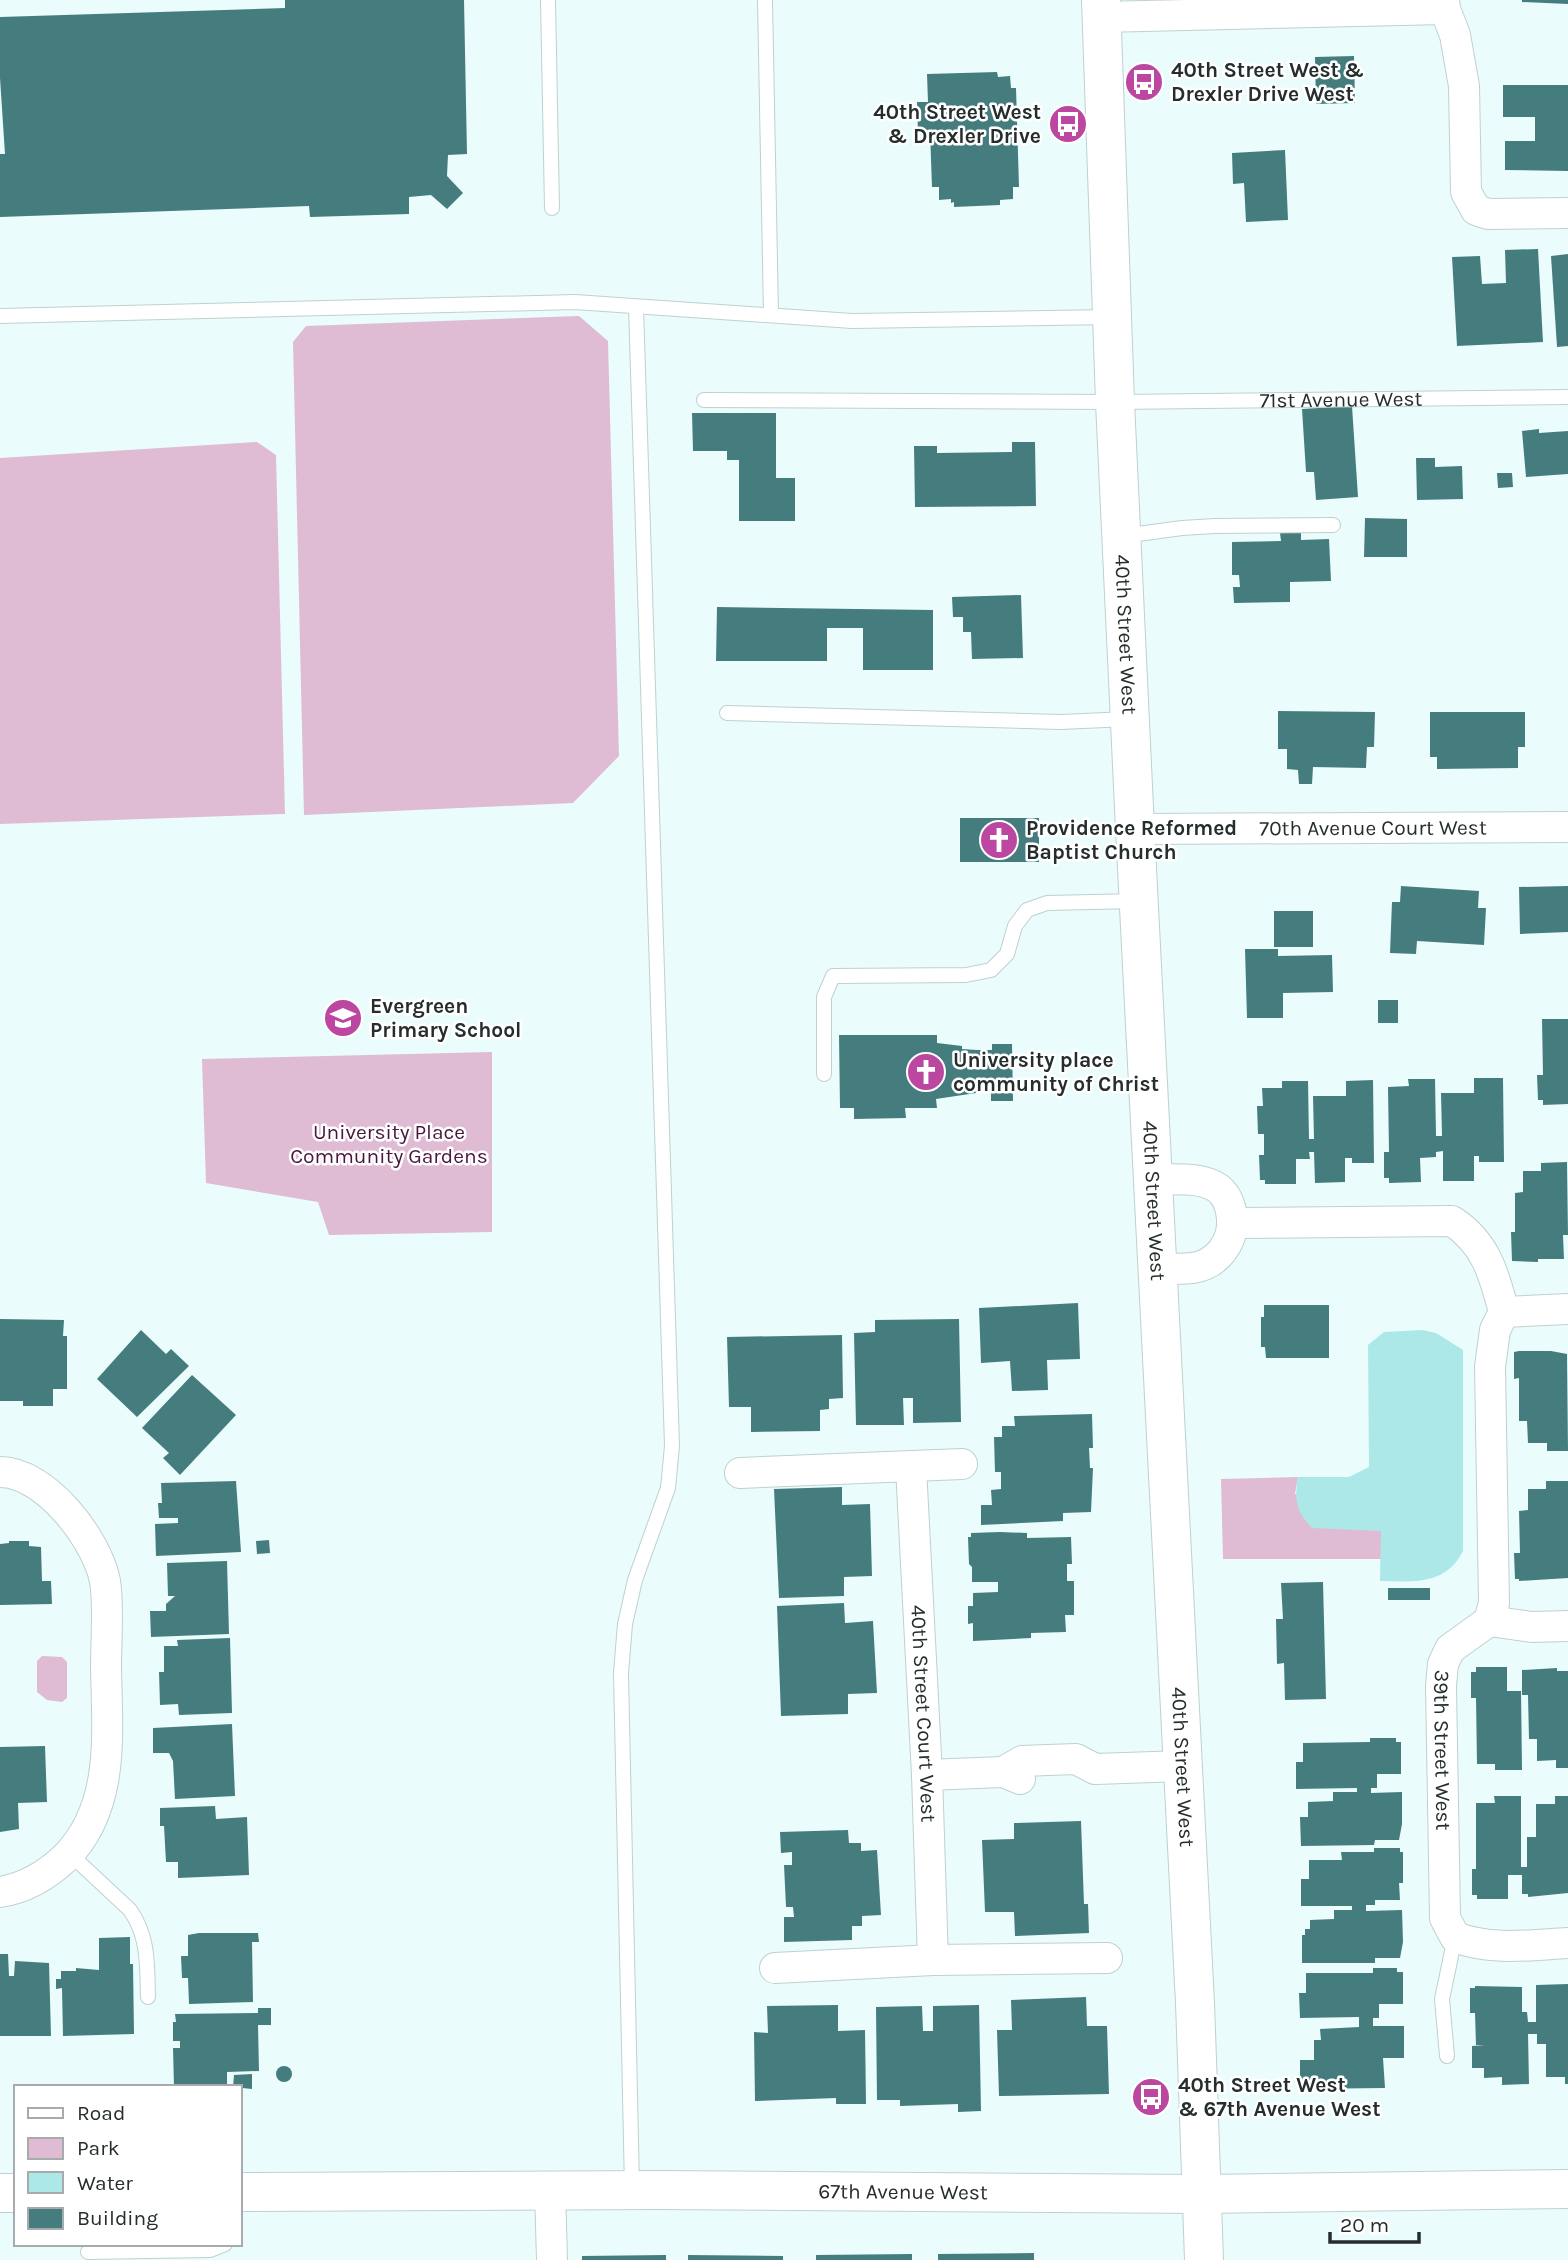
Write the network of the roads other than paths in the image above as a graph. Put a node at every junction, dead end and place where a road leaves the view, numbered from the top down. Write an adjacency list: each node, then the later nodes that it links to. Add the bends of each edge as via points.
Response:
1 (548, 0): 5 (lane)
2 (765, 0): 8 (lane)
3 (1445, 4): 4 (street); 6 (street, via 1464,86 1466,192 1476,210 1488,214)
4 (1101, 8): 10 (main road, 40th Street West)
5 (552, 208)
6 (1568, 213)
7 (636, 307): 8 (lane); 9 (lane, via 561,303); 46 (lane, via 672,1446 668,1488 642,1557 625,1624 621,1673)
8 (771, 315): 10 (lane, via 852,321)
9 (0, 316)
10 (1112, 317): 13 (main road, 40th Street West)
11 (1568, 397): 13 (lane, 71st Avenue West)
12 (704, 400): 13 (lane, 71st Avenue West)
13 (1115, 402): 15 (main road, 40th Street West)
14 (1333, 524): 15 (lane, via 1193,527)
15 (1122, 537): 17 (main road, 40th Street West)
16 (727, 713): 17 (lane, via 1060,722)
17 (1130, 719): 19 (main road, 40th Street West)
18 (1568, 827): 19 (street, 70th Avenue Court West)
19 (1135, 829): 20 (main road, 40th Street West)
20 (1139, 901): 21 (lane, via 1047,903 1027,910 1015,926 1007,954 991,970 966,975 832,976 824,997); 22 (main road, 40th Street West)
21 (824, 1074)
22 (1154, 1179): 23 (street, via 1192,1180 1220,1190 1230,1206); 24 (main road, 40th Street West)
23 (1232, 1223): 24 (street, via 1231,1238 1219,1256 1195,1268); 26 (street, via 1452,1221 1479,1244 1497,1286)
24 (1159, 1269): 33 (main road, 40th Street West)
25 (1568, 1308): 26 (street)
26 (1499, 1321): 31 (street, via 1490,1367 1494,1603)
27 (962, 1464): 28 (street)
28 (911, 1468): 30 (street); 34 (street, 40th Street Court West)
29 (0, 1472): 35 (street, via 27,1479 55,1497 75,1520 105,1580 104,1783 93,1818)
30 (740, 1474)
31 (1489, 1621): 32 (street, via 1532,1628); 37 (street, 39th Street West, via 1450,1649 1443,1664 1443,1904)
32 (1568, 1626)
33 (1183, 1766): 34 (street, via 1095,1769 1076,1759 1035,1760 1022,1761 1003,1772); 48 (main road, 40th Street West)
34 (927, 1775): 40 (street, 40th Street Court West)
35 (69, 1853): 36 (street, via 33,1882); 42 (lane, via 137,1920 146,1946)
36 (0, 1892)
37 (1455, 1937): 38 (street, via 1498,1947); 43 (lane, via 1442,1999)
38 (1568, 1943)
39 (1107, 1958): 40 (street)
40 (933, 1960): 41 (street)
41 (775, 1968)
42 (148, 1997)
43 (1447, 2056)
44 (1568, 2189): 48 (main road, 67th Avenue West)
45 (550, 2190): 46 (main road, 67th Avenue West); 47 (main road, 67th Avenue West); 51 (street)
46 (632, 2190): 48 (main road, 67th Avenue West)
47 (242, 2192)
48 (1203, 2194): 52 (main road, 40th Street West)
49 (220, 2246): 50 (lane, via 210,2250)
50 (88, 2252)
51 (552, 2260)
52 (1205, 2260)

